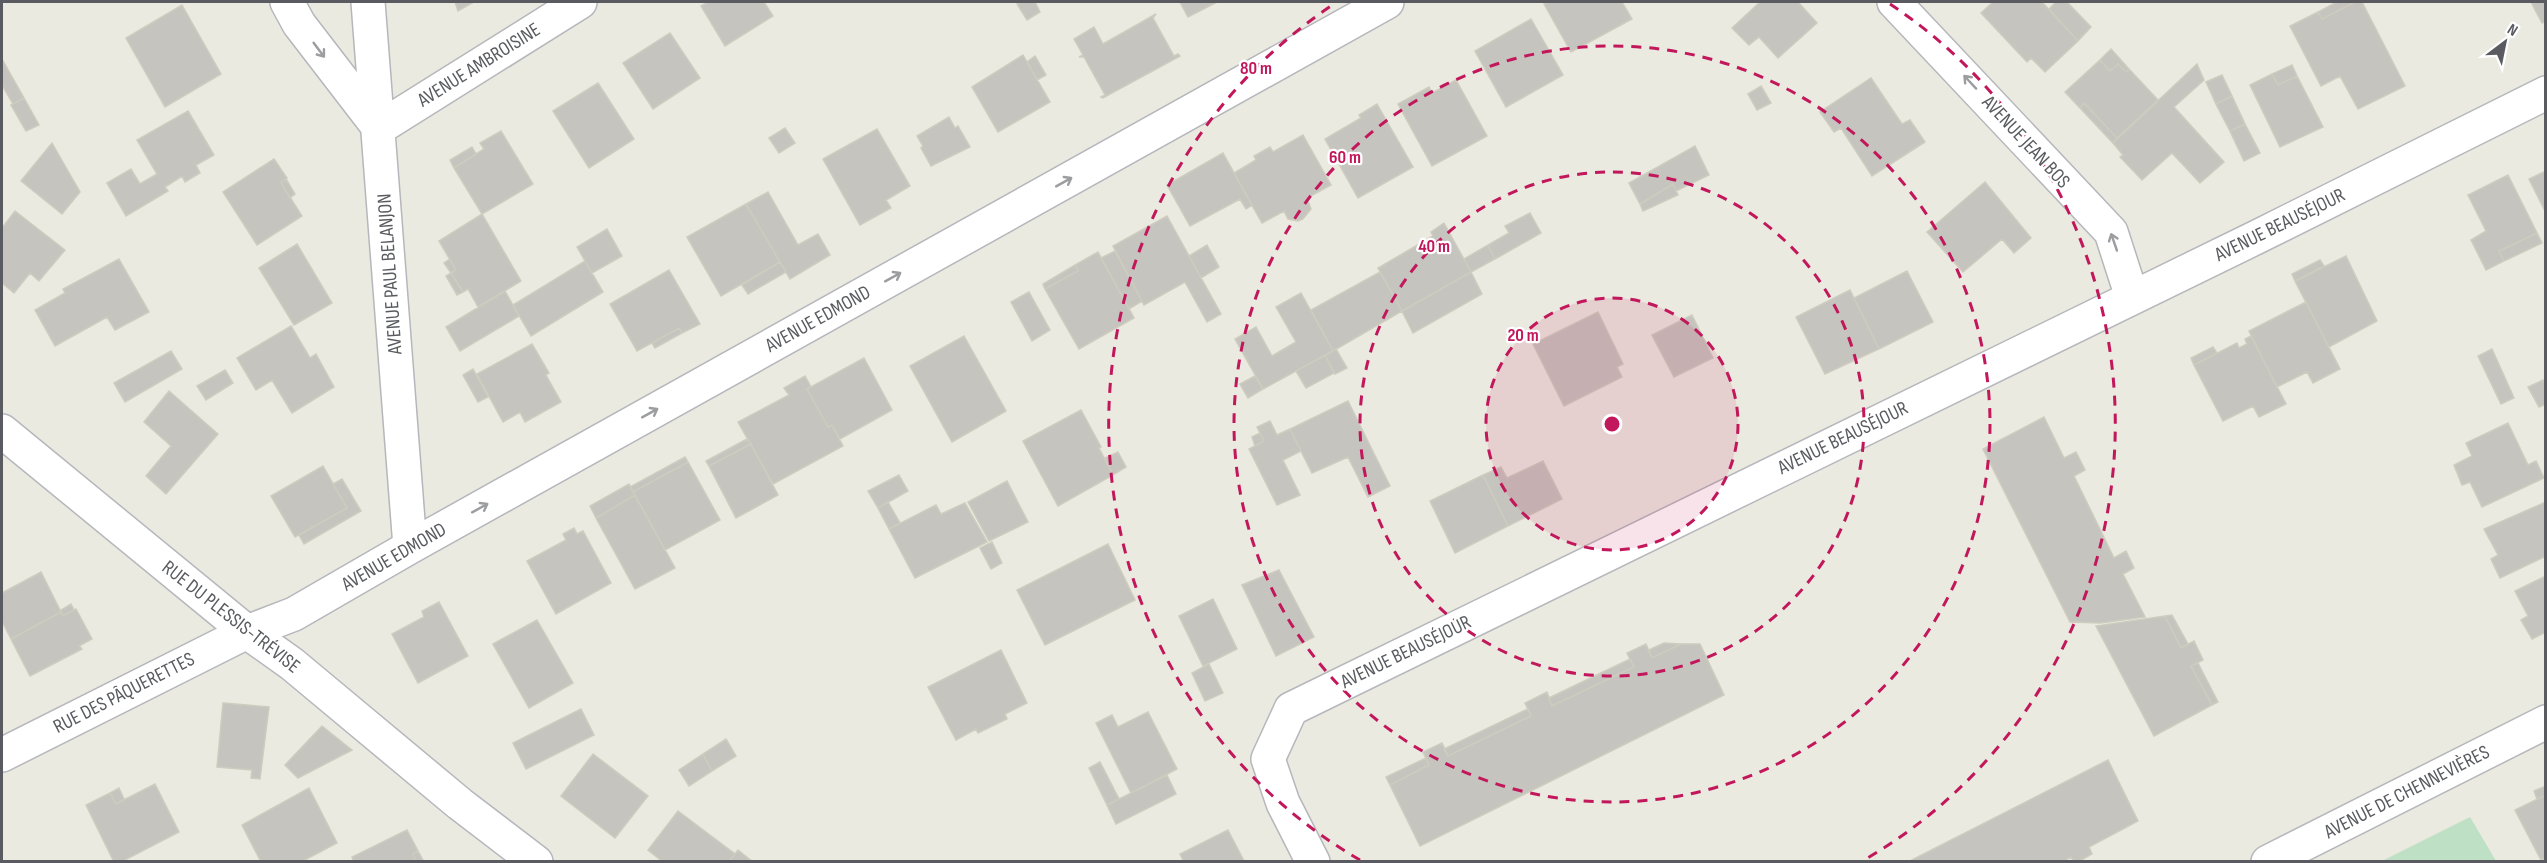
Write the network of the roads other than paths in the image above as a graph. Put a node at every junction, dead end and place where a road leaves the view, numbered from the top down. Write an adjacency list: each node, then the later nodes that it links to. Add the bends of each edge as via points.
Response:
1 (286, 2): 7 (street, one-way to 7)
2 (368, 2): 7 (street, AVENUE PAUL BELANJON)
3 (580, 2): 7 (street, AVENUE AMBROISINE)
4 (1387, 2): 10 (street, AVENUE EDMOND, one-way to 4)
5 (1894, 2): 8 (street, AVENUE JEAN BOS, one-way to 5, via 2111,232)
6 (2546, 93): 8 (street, AVENUE BEAUSÉJOUR)
7 (379, 128): 10 (street, AVENUE PAUL BELANJON)
8 (2132, 297): 15 (street, AVENUE BEAUSÉJOUR, via 1291,709 1268,759 1283,803)
9 (2, 432): 11 (street, RUE DU PLESSIS-TRÉVISE)
10 (410, 547): 11 (street, AVENUE EDMOND, via 294,614)
11 (247, 632): 13 (street, RUE DES PÂQUERETTES); 14 (street, RUE DU PLESSIS-TRÉVISE)
12 (2546, 722): 16 (street, AVENUE DE CHENNEVIÈRES)
13 (2, 754)
14 (536, 861)
15 (1313, 861)
16 (2268, 861)

